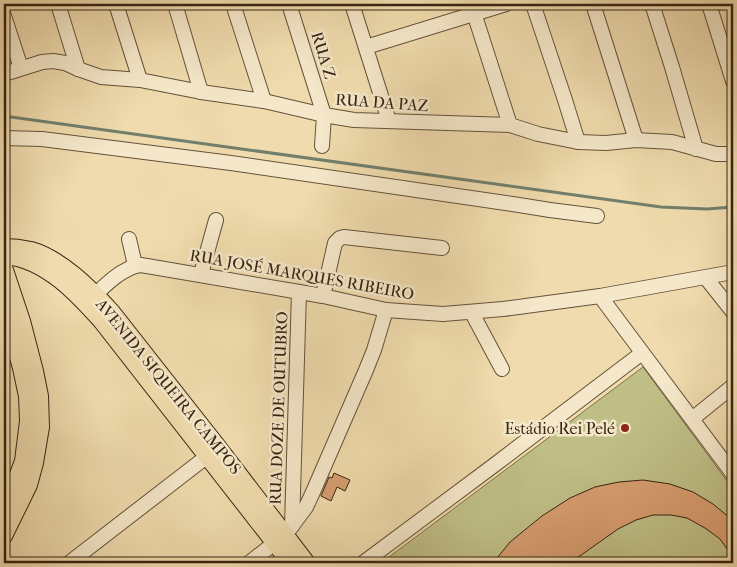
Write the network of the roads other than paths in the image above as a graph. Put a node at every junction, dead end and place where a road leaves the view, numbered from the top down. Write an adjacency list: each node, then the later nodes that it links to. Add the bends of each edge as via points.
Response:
1 (58, 4): 16 (street)
2 (116, 4): 18 (street)
3 (175, 4): 20 (street)
4 (233, 4): 21 (street)
5 (289, 4): 22 (street, RUA Z)
6 (352, 4): 14 (street)
7 (506, 4): 12 (street)
8 (533, 4): 27 (street)
9 (593, 4): 26 (street)
10 (652, 4): 29 (street)
11 (710, 4): 19 (street)
12 (474, 13): 14 (street); 24 (street)
13 (4, 16): 15 (street)
14 (366, 47): 23 (street)
15 (21, 68): 16 (street, RUA DA PAZ, via 53,61); 17 (street, RUA DA PAZ)
16 (78, 69): 18 (street, RUA DA PAZ, via 101,77)
17 (4, 74)
18 (140, 80): 20 (street, RUA DA PAZ)
19 (733, 81)
20 (202, 92): 21 (street, RUA DA PAZ)
21 (264, 101): 22 (street, RUA DA PAZ)
22 (324, 115): 23 (street, RUA DA PAZ); 28 (street, RUA Z)
23 (389, 121): 24 (street, RUA DA PAZ)
24 (510, 125): 27 (street, RUA DA PAZ)
25 (4, 138): 31 (street, via 42,139 231,163)
26 (636, 140): 27 (street, RUA DA PAZ); 29 (street, RUA DA PAZ, via 672,142)
27 (578, 142)
28 (322, 146)
29 (696, 149): 30 (street, RUA DA PAZ)
30 (733, 154)
31 (597, 216)
32 (216, 220): 39 (street)
33 (129, 239): 38 (street)
34 (4, 247): 46 (main road, AVENIDA SIQUEIRA CAMPOS, via 45,255 58,263)
35 (442, 248): 44 (street, via 340,238 335,243)
36 (4, 256): 37 (main road, AVENIDA SIQUEIRA CAMPOS)
37 (26, 260): 40 (main road); 46 (main road, AVENIDA SIQUEIRA CAMPOS)
38 (135, 266): 39 (street, RUA JOSÉ MARQUES RIBEIRO); 46 (street)
39 (202, 270): 43 (street, RUA JOSÉ MARQUES RIBEIRO)
40 (5, 272): 59 (main road, via 35,371 41,427 29,485)
41 (733, 272): 42 (street, RUA JOSÉ MARQUES RIBEIRO)
42 (706, 278): 45 (street, RUA JOSÉ MARQUES RIBEIRO); 50 (street)
43 (299, 292): 44 (street, RUA JOSÉ MARQUES RIBEIRO); 58 (street, RUA DOZE DE OUTUBRO)
44 (323, 296): 48 (street, RUA JOSÉ MARQUES RIBEIRO)
45 (600, 296): 49 (street, RUA JOSÉ MARQUES RIBEIRO); 51 (street)
46 (91, 300): 55 (main road, AVENIDA SIQUEIRA CAMPOS, via 102,322)
47 (4, 306): 57 (main road, via 27,396 28,421 23,461)
48 (386, 310): 49 (street, RUA JOSÉ MARQUES RIBEIRO, via 443,314); 58 (street, via 374,350 314,492)
49 (472, 312): 52 (street)
50 (733, 312)
51 (642, 353): 54 (street); 64 (street)
52 (502, 369)
53 (733, 386): 54 (street)
54 (692, 419): 56 (street)
55 (213, 452): 58 (main road, AVENIDA SIQUEIRA CAMPOS); 60 (street)
56 (733, 474)
57 (4, 505)
58 (284, 534): 61 (street); 62 (main road, AVENIDA SIQUEIRA CAMPOS); 63 (main road, AVENIDA SIQUEIRA CAMPOS)
59 (4, 536)
60 (70, 563)
61 (248, 563)
62 (290, 563)
63 (308, 563)
64 (363, 563)

